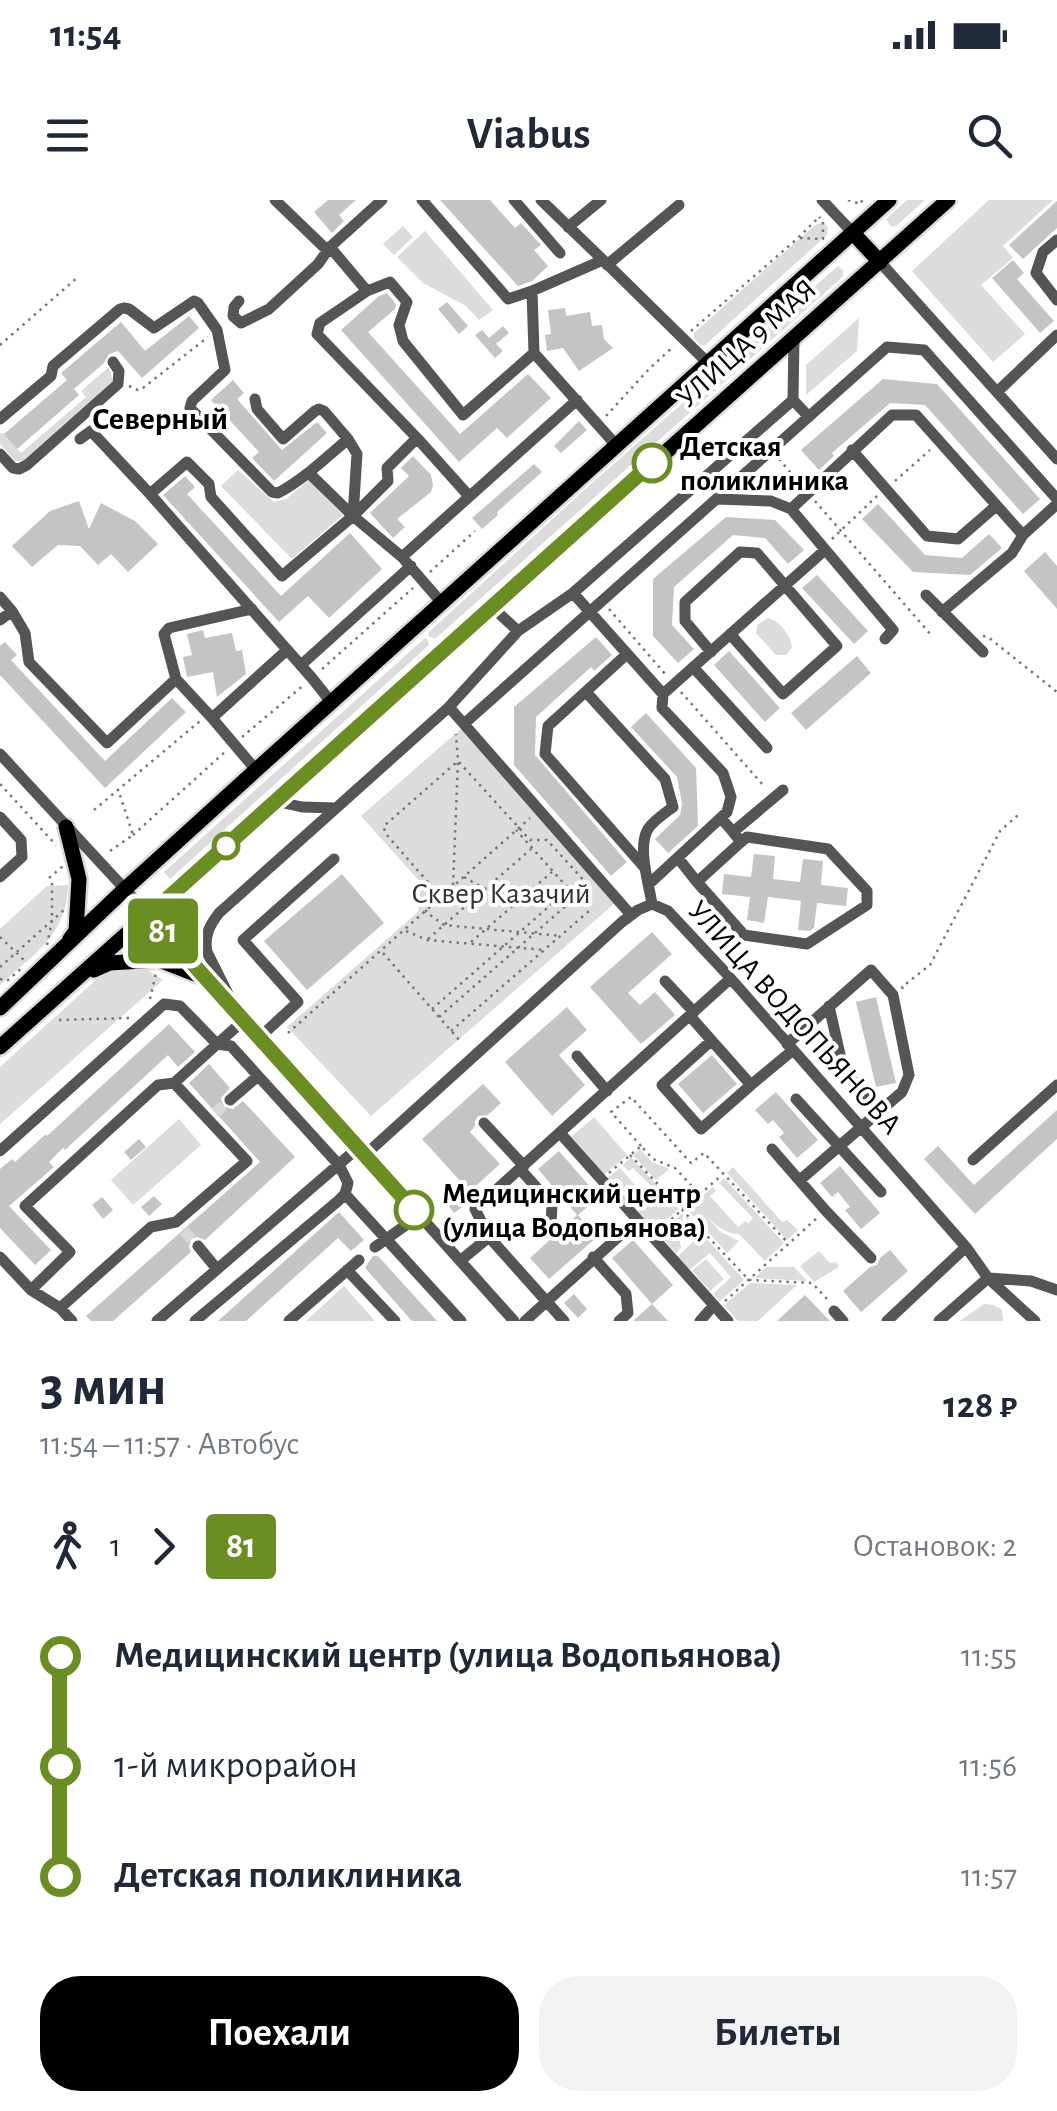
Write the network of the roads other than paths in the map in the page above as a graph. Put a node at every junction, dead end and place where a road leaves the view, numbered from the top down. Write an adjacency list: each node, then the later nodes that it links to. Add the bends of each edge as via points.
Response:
1 (275, 200): 14 (street)
2 (382, 200): 14 (street)
3 (422, 200): 19 (street, via 508,300)
4 (514, 200): 15 (street)
5 (541, 200): 11 (street)
6 (600, 200): 11 (street)
7 (822, 200): 12 (street)
8 (889, 200): 12 (main road, УЛИЦА 9 МАЯ)
9 (948, 200): 16 (main road, УЛИЦА 9 МАЯ)
10 (680, 205): 17 (street)
11 (568, 228): 17 (street)
12 (852, 233): 16 (main road); 26 (main road, УЛИЦА 9 МАЯ)
13 (1057, 240): 20 (street, via 1043,252 1036,273)
14 (329, 249): 18 (street); 21 (street, via 269,308 241,323 233,316)
15 (560, 253)
16 (880, 262): 22 (main road, УЛИЦА 9 МАЯ); 27 (street)
17 (605, 263): 19 (street); 26 (street)
18 (367, 290): 24 (street, via 390,282 407,302 399,325 403,340 464,415); 33 (street, via 320,323 317,334)
19 (532, 291): 24 (street)
20 (1057, 300)
21 (240, 301)
22 (794, 337): 30 (street); 56 (main road, УЛИЦА 9 МАЯ)
23 (1054, 344): 27 (street)
24 (534, 352): 29 (street)
25 (113, 362): 38 (street, via 118,384 28,465 14,468)
26 (708, 363): 36 (main road, УЛИЦА 9 МАЯ)
27 (997, 392): 39 (street)
28 (255, 399): 35 (street, via 283,439 320,409)
29 (577, 400): 36 (street); 42 (street)
30 (793, 400): 31 (street); 52 (street)
31 (809, 418): 43 (street); 44 (street, via 887,348 924,350)
32 (0, 420): 40 (street, via 124,308 154,328 194,302 217,330 225,370 190,408 272,492)
33 (417, 438): 42 (street); 47 (street)
34 (80, 439): 41 (street, via 92,431)
35 (348, 439): 40 (street); 47 (street, via 357,454)
36 (616, 445): 55 (main road, УЛИЦА 9 МАЯ)
37 (852, 450): 45 (street, via 927,536 958,539); 45 (street, via 892,415 916,416); 46 (street)
38 (0, 454)
39 (1057, 459)
40 (309, 473): 47 (street)
41 (150, 494): 47 (street, via 187,462 282,576); 57 (street)
42 (468, 495): 50 (street)
43 (717, 499): 46 (street, via 771,501); 59 (street)
44 (1057, 502): 48 (street)
45 (996, 506): 48 (street)
46 (792, 510): 49 (street)
47 (353, 516): 50 (street)
48 (1023, 535): 60 (street, via 1012,553)
49 (825, 550): 51 (street); 64 (street, via 893,630)
50 (406, 562): 55 (street); 69 (street)
51 (785, 586): 63 (street); 63 (street, via 837,646 782,694); 66 (street, via 757,553 740,552 685,602 685,622)
52 (574, 593): 59 (street); 62 (street)
53 (926, 595): 60 (street)
54 (0, 597): 58 (street)
55 (441, 602): 74 (main road, УЛИЦА 9 МАЯ)
56 (492, 607): 62 (street); 82 (main road, УЛИЦА 9 МАЯ)
57 (252, 609): 65 (street); 71 (street, via 169,628 164,634)
58 (12, 611): 61 (street); 71 (street, via 25,634 29,662 108,743)
59 (590, 612): 68 (street); 77 (street)
60 (942, 612): 67 (street)
61 (0, 620)
62 (518, 631): 75 (street)
63 (730, 634): 66 (street)
64 (885, 639)
65 (287, 650): 69 (street); 76 (street)
66 (711, 652): 70 (street)
67 (983, 652)
68 (627, 654): 72 (street); 73 (street)
69 (300, 665): 74 (street)
70 (693, 667): 73 (street); 78 (street)
71 (176, 678): 76 (street)
72 (586, 692): 90 (street, via 665,779 673,807 646,832); 90 (street, via 548,726 545,754)
73 (663, 694): 85 (street, via 662,708 723,773 731,797)
74 (330, 702): 80 (main road, УЛИЦА 9 МАЯ)
75 (449, 707): 77 (street); 83 (street)
76 (210, 716): 80 (street)
77 (464, 722): 97 (street)
78 (767, 748)
79 (0, 754): 86 (street)
80 (256, 770): 94 (main road, УЛИЦА 9 МАЯ)
81 (782, 790): 87 (street)
82 (276, 802): 83 (street); 96 (main road, УЛИЦА 9 МАЯ)
83 (336, 808): 106 (street, via 208,930 207,952)
84 (0, 818): 91 (street, via 21,840 22,858)
85 (721, 818): 87 (street); 88 (street)
86 (66, 827): 94 (street); 98 (main road, via 79,879 76,931)
87 (737, 837): 92 (street); 92 (street, via 828,849 867,891 866,905 807,944 744,935)
88 (678, 858): 92 (street); 93 (street)
89 (334, 859): 107 (street, via 244,940 298,1002)
90 (644, 867): 93 (street)
91 (0, 877)
92 (697, 882)
93 (650, 884): 95 (street)
94 (124, 889): 96 (street); 98 (main road, УЛИЦА 9 МАЯ)
95 (652, 904): 97 (street, УЛИЦА ВОДОПЬЯНОВА); 101 (street, УЛИЦА ВОДОПЬЯНОВА, via 668,911)
96 (149, 915): 99 (main road, УЛИЦА 9 МАЯ); 100 (street)
97 (632, 915): 127 (street, УЛИЦА ВОДОПЬЯНОВА)
98 (54, 958): 104 (main road, УЛИЦА 9 МАЯ)
99 (81, 975): 100 (main road, via 110,963 159,960); 111 (main road, УЛИЦА 9 МАЯ)
100 (208, 978): 106 (street)
101 (730, 979): 105 (street); 110 (street, УЛИЦА ВОДОПЬЯНОВА)
102 (665, 981): 105 (street)
103 (829, 1006): 110 (street); 120 (street, via 844,1072); 120 (street, via 871,970 893,996 908,1075 902,1092)
104 (0, 1008)
105 (692, 1014): 108 (street); 117 (street)
106 (240, 1015): 107 (street); 109 (street)
107 (260, 1037): 127 (street)
108 (711, 1041): 116 (street); 116 (street, via 662,1085 701,1129)
109 (217, 1044): 113 (street, via 231,1046); 114 (street); 126 (street, via 180,1006 164,1004)
110 (790, 1046): 116 (street); 122 (street, УЛИЦА ВОДОПЬЯНОВА)
111 (0, 1047)
112 (576, 1056): 117 (street)
113 (257, 1077): 118 (street); 129 (street)
114 (174, 1082): 149 (street, via 158,1085 25,1206 70,1252); 153 (street, via 247,1161 180,1227 151,1227)
115 (1057, 1085): 128 (street)
116 (751, 1086)
117 (606, 1091): 123 (street)
118 (230, 1100)
119 (796, 1100): 124 (street)
120 (880, 1110): 122 (street)
121 (484, 1123): 130 (street)
122 (862, 1128): 124 (street); 140 (street, УЛИЦА ВОДОПЬЯНОВА)
123 (560, 1133): 130 (street); 135 (street)
124 (838, 1146): 131 (street); 132 (street)
125 (772, 1149): 131 (street)
126 (0, 1151)
127 (362, 1151): 129 (street, УЛИЦА ВОДОПЬЯНОВА); 134 (street)
128 (973, 1160)
129 (339, 1165): 133 (street, via 348,1183); 146 (street, УЛИЦА ВОДОПЬЯНОВА)
130 (522, 1168): 136 (street, via 552,1205); 137 (street, via 475,1210)
131 (800, 1180): 143 (street)
132 (880, 1192)
133 (345, 1194): 138 (street); 157 (street)
134 (420, 1216): 138 (street); 145 (street)
135 (636, 1221): 142 (street); 152 (street)
136 (550, 1224)
137 (489, 1237): 145 (street); 151 (street)
138 (380, 1243): 160 (street)
139 (198, 1246): 146 (street)
140 (966, 1248): 148 (street, УЛИЦА ВОДОПЬЯНОВА); 167 (street)
141 (0, 1257): 149 (street)
142 (594, 1258): 151 (street); 164 (street, via 626,1294 628,1313)
143 (871, 1258)
144 (359, 1260): 147 (street)
145 (460, 1261): 161 (street)
146 (216, 1268): 156 (street, УЛИЦА ВОДОПЬЯНОВА)
147 (348, 1270): 158 (street); 159 (street)
148 (988, 1278): 150 (street); 154 (street, УЛИЦА ВОДОПЬЯНОВА); 168 (street)
149 (31, 1290): 153 (street)
150 (1057, 1290)
151 (545, 1300): 162 (street); 163 (street)
152 (716, 1307): 165 (street); 166 (street)
153 (60, 1308): 155 (street)
154 (1028, 1319)
155 (72, 1321)
156 (157, 1321)
157 (195, 1321)
158 (290, 1321)
159 (394, 1321)
160 (461, 1321)
161 (514, 1321)
162 (525, 1321)
163 (564, 1321)
164 (619, 1321)
165 (700, 1321)
166 (728, 1321)
167 (887, 1321)
168 (939, 1321)

